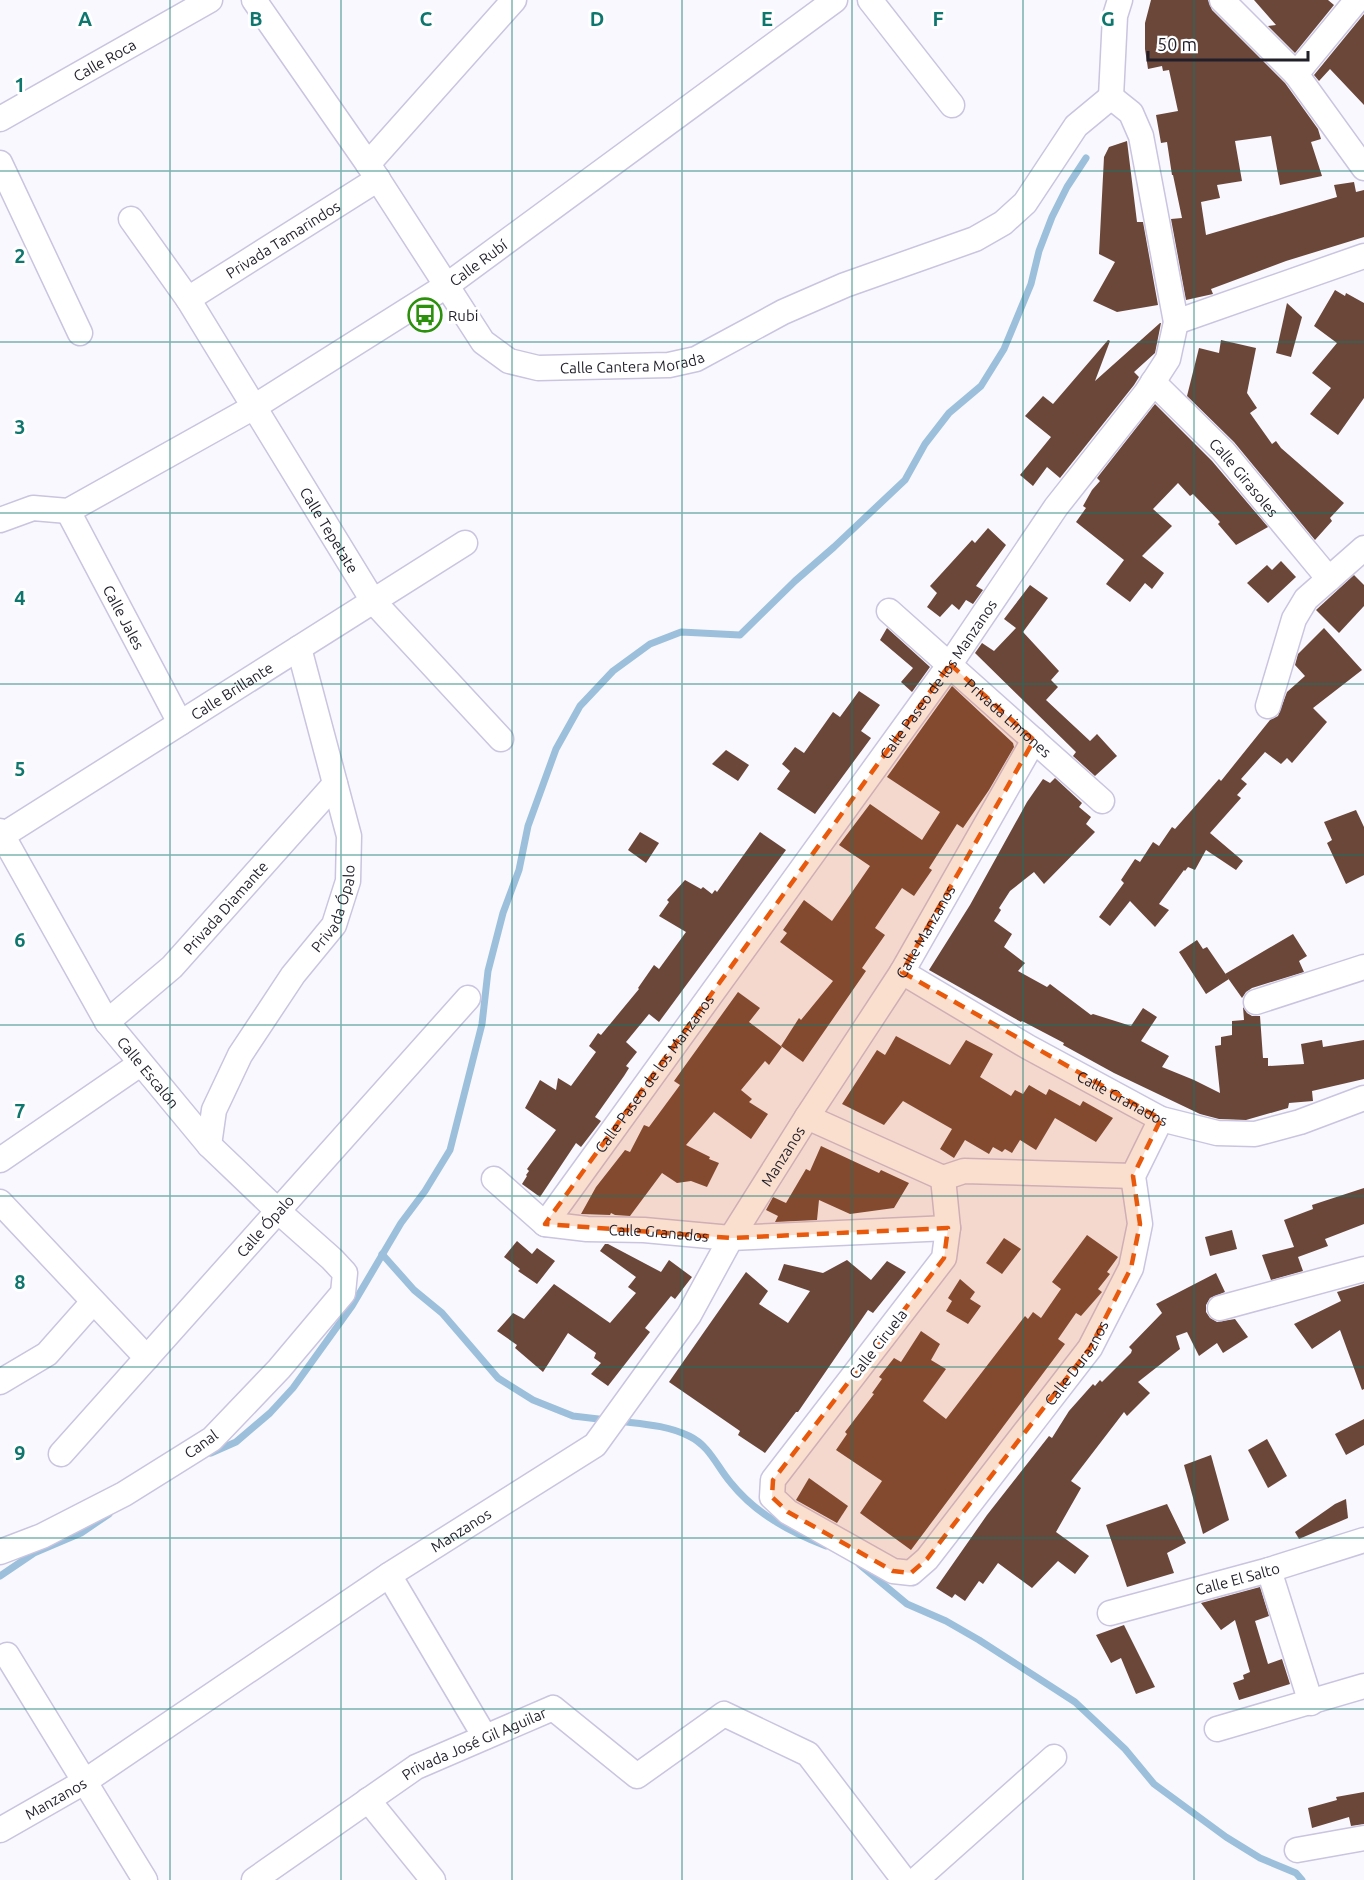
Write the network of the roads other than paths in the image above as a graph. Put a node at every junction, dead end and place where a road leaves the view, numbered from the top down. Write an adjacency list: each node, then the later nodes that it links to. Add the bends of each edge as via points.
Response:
1 (210, 0): 12 (street, Calle Roca)
2 (254, 0): 15 (street, Calle Cantera Morada)
3 (514, 0): 15 (street, Privada Tamarindos)
4 (835, 0): 18 (street, Calle Rubí)
5 (870, 0): 11 (street)
6 (1120, 0): 10 (street, via 1115,16)
7 (1222, 0): 9 (street)
8 (1357, 0): 9 (street)
9 (1296, 74): 14 (street)
10 (1111, 97): 18 (street, Calle Cantera Morada, via 1076,126 1025,203 1003,223 975,239 844,285 783,312 696,359 669,365 538,368 509,361 483,342); 20 (street, Calle Paseo de los Manzanos, via 1131,113 1141,136)
11 (952, 105)
12 (0, 119)
13 (0, 164): 21 (street)
14 (1364, 168)
15 (373, 171): 18 (street, Calle Cantera Morada); 19 (street, Privada Tamarindos)
16 (131, 219): 19 (street, Calle Tepetate)
17 (1364, 256): 20 (street)
18 (446, 286): 23 (street, Calle Rubí)
19 (188, 299): 23 (street, Calle Tepetate)
20 (1176, 322): 22 (street, Calle Paseo de los Manzanos, via 1168,359)
21 (80, 333)
22 (1153, 382): 28 (street, Calle Girasoles, via 1223,451); 32 (street, Calle Paseo de los Manzanos, via 1056,507)
23 (254, 407): 24 (street, Calle Rubí); 29 (street, Calle Tepetate)
24 (68, 511): 25 (street, via 33,508); 34 (street, Calle Jales)
25 (0, 520)
26 (465, 543): 29 (street, Calle Brillante)
27 (1364, 548): 28 (street)
28 (1329, 579): 33 (street, via 1306,599 1294,619)
29 (373, 601): 31 (street, Calle Brillante); 35 (street, Calle Tepetate)
30 (890, 611): 32 (street, Privada Limones)
31 (299, 648): 34 (street, Calle Brillante); 37 (street, Privada Ópalo)
32 (950, 664): 36 (street, Privada Limones); 56 (street, Calle Paseo de los Manzanos)
33 (1268, 706)
34 (180, 723): 39 (street, Calle Brillante)
35 (501, 739)
36 (1034, 740): 38 (street, Privada Limones); 41 (street, Calle Manzanos)
37 (335, 784): 44 (street, Privada Diamante, via 172,967); 49 (street, Privada Ópalo, via 349,836 348,881 334,925 293,975 240,1055 214,1110)
38 (1102, 801)
39 (1, 835): 44 (street, Calle Escalón)
40 (1364, 967): 43 (street)
41 (902, 972): 47 (street, Calle Manzanos); 48 (street, Calle Granados, via 1028,1047)
42 (468, 998): 55 (street, Calle Ópalo)
43 (1256, 1002)
44 (106, 1022): 45 (street, Calle Escalón)
45 (140, 1064): 49 (street, Calle Escalón); 50 (street)
46 (1364, 1098): 48 (street, Calle Granados, via 1255,1134 1217,1133)
47 (807, 1117): 52 (street); 58 (street, Manzanos)
48 (1161, 1119): 51 (street)
49 (209, 1145): 55 (street, Calle Escalón)
50 (0, 1160)
51 (1133, 1176): 52 (street, via 964,1171); 66 (street, Calle Duraznos, via 1140,1224 1131,1268 1090,1348 927,1558 912,1572 893,1571 788,1512)
52 (943, 1178): 57 (street, Calle Ciruela)
53 (494, 1179): 56 (street)
54 (0, 1202): 61 (street)
55 (279, 1212): 60 (street, Calle Escalón); 63 (street, Calle Ópalo)
56 (545, 1224): 58 (street, Calle Granados)
57 (948, 1228): 58 (street, Calle Granados); 66 (street, Calle Ciruela, via 944,1258 773,1480)
58 (731, 1238): 70 (street, Manzanos, via 689,1315 595,1445)
59 (1364, 1269): 62 (street)
60 (345, 1273): 68 (street, Canal, via 343,1293 279,1369 212,1439 124,1494 42,1536)
61 (93, 1302): 63 (street); 64 (street, via 47,1354)
62 (1220, 1308)
63 (147, 1358): 65 (street, Calle Ópalo)
64 (0, 1382)
65 (61, 1454)
66 (772, 1497)
67 (1364, 1540): 69 (street, Calle El Salto)
68 (0, 1552)
69 (1269, 1570): 71 (street, Calle El Salto); 74 (street)
70 (389, 1575): 76 (street); 78 (street, Manzanos)
71 (1110, 1613)
72 (8, 1655): 78 (street)
73 (1364, 1686): 74 (street)
74 (1311, 1703): 75 (street)
75 (1217, 1729)
76 (486, 1737): 79 (street, Privada José Gil Aguilar, via 416,1767); 86 (street, Privada José Gil Aguilar, via 553,1708 637,1776 724,1714 808,1754)
77 (1054, 1757): 87 (street)
78 (84, 1782): 80 (street, Manzanos); 83 (street)
79 (368, 1800): 84 (street, Privada José Gil Aguilar); 85 (street)
80 (0, 1830)
81 (1364, 1838): 82 (street)
82 (1297, 1850)
83 (145, 1880)
84 (254, 1880)
85 (433, 1880)
86 (904, 1880)
87 (916, 1880)

